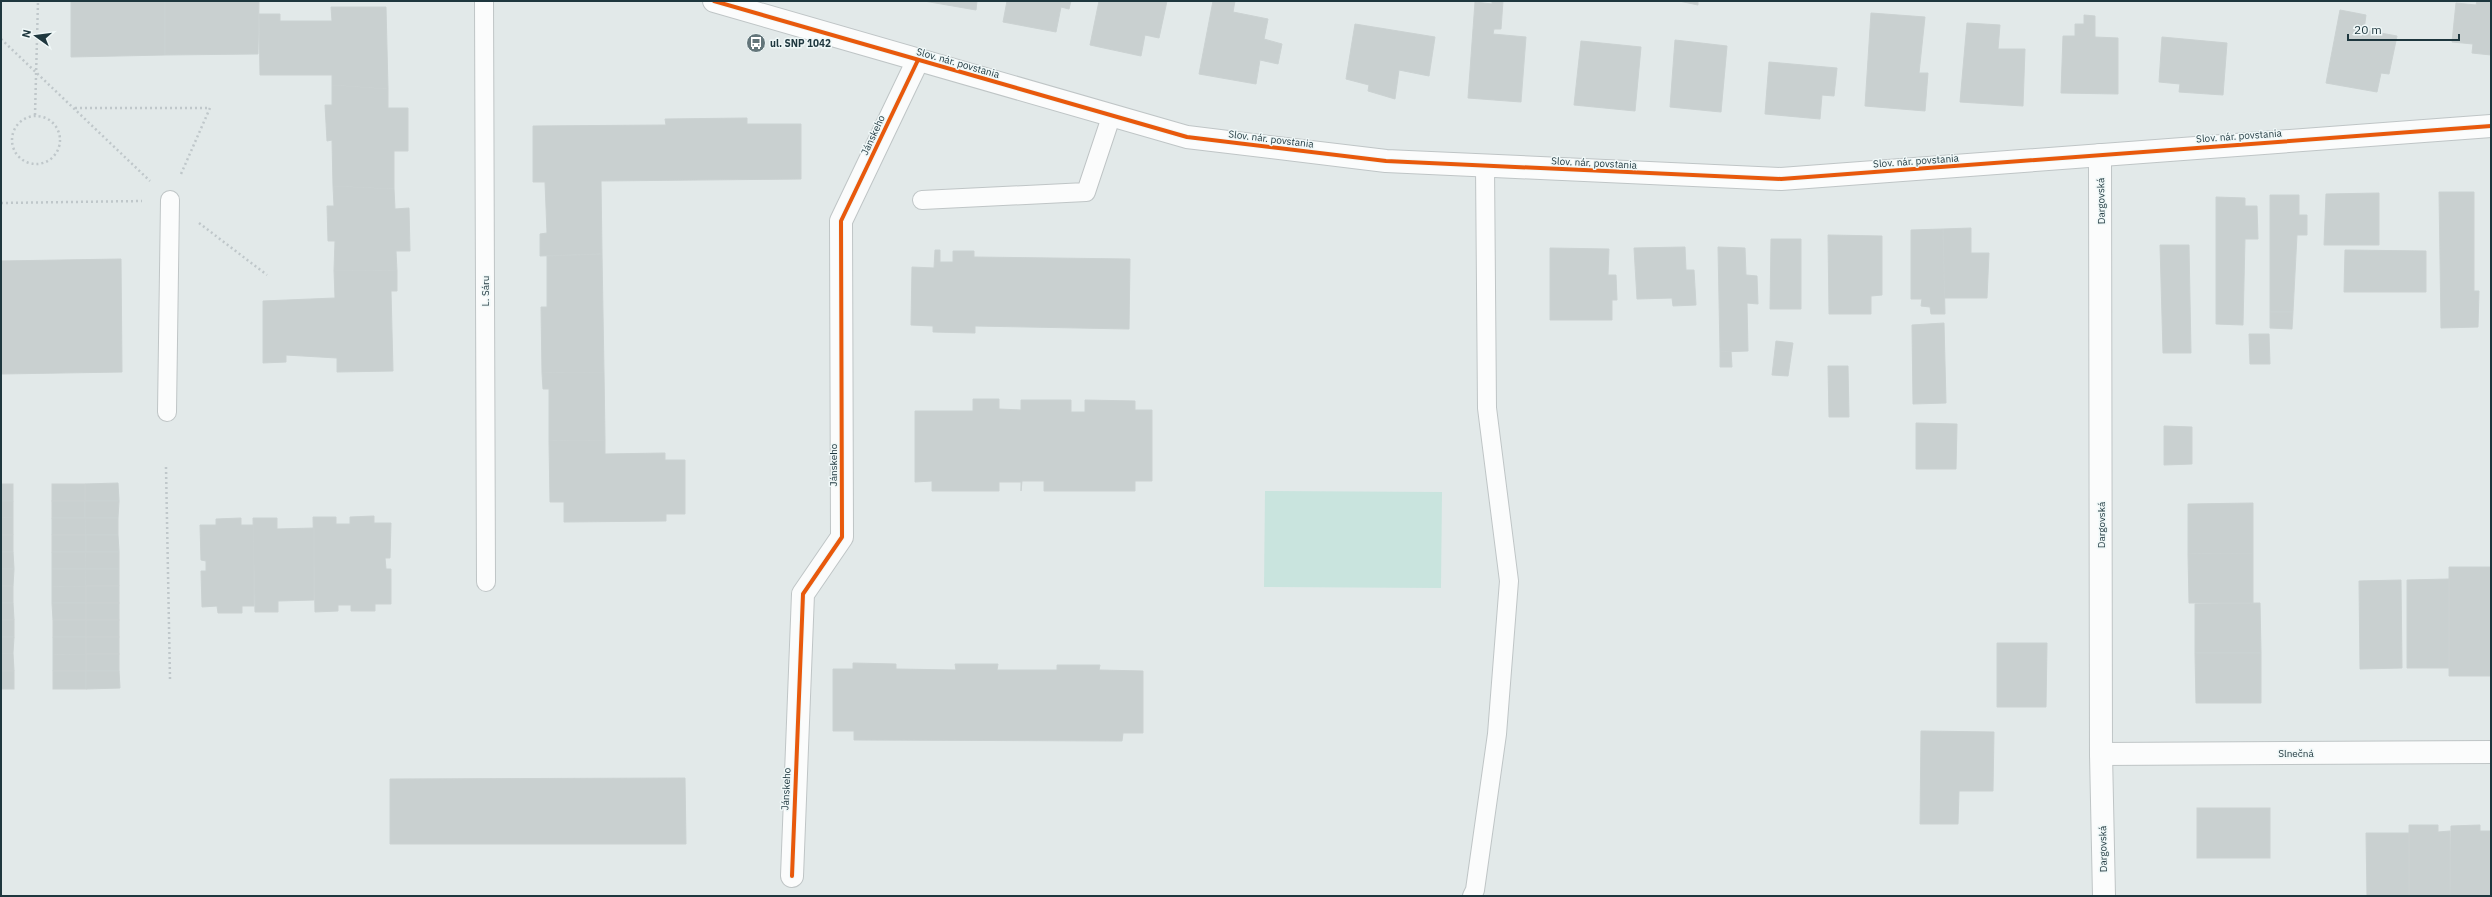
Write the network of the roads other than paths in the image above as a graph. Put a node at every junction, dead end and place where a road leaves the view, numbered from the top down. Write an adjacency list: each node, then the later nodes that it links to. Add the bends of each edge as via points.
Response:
1 (484, 1): 11 (lane, L. Sáru)
2 (714, 1): 3 (street, Slov. nár. povstania)
3 (918, 60): 4 (street, Slov. nár. povstania); 14 (street, Jánskeho, via 841,221 842,537 803,594)
4 (1112, 114): 7 (street, Slov. nár. povstania, via 1187,137 1386,161); 9 (lane, via 1086,192)
5 (2491, 126): 6 (street, Slov. nár. povstania)
6 (2100, 154): 7 (street, Slov. nár. povstania, via 1781,179); 13 (street, Dargovská)
7 (1485, 166): 15 (lane, via 1487,408 1509,582 1497,734 1475,890)
8 (170, 200): 10 (lane)
9 (922, 200)
10 (168, 412)
11 (486, 582)
12 (2491, 752): 13 (street, Slnečná)
13 (2101, 754): 16 (street, Dargovská)
14 (792, 876)
15 (1472, 896)
16 (2104, 896)

